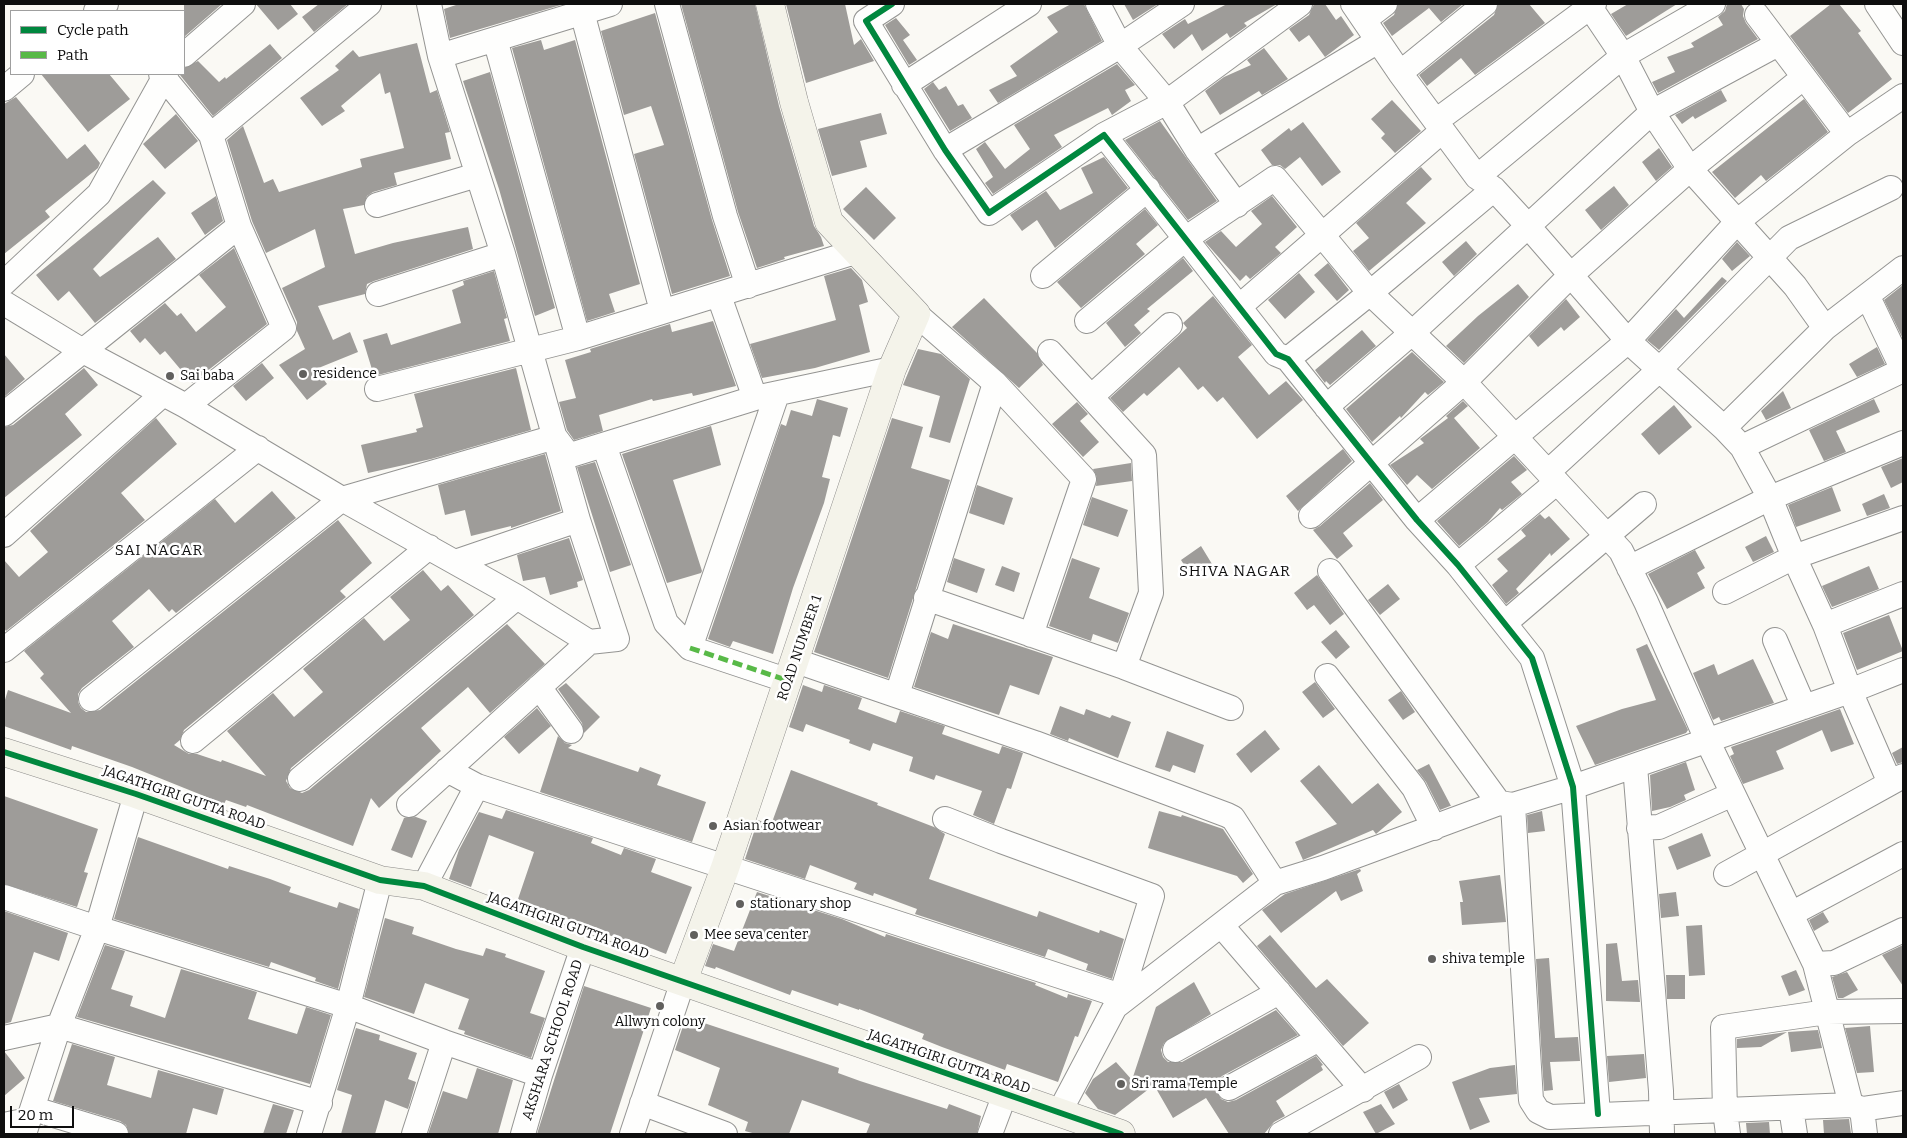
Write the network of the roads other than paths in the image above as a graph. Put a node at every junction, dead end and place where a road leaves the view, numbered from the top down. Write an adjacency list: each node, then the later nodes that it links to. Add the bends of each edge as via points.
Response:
1 (243, 4): 25 (street)
2 (369, 4): 39 (street)
3 (429, 4): 26 (street)
4 (610, 4): 18 (street)
5 (667, 4): 62 (street, via 724,216)
6 (770, 4): 55 (street, via 829,222)
7 (892, 4): 32 (street, via 866,21)
8 (1029, 4): 32 (street)
9 (1098, 4): 24 (street)
10 (1182, 4): 24 (street)
11 (1300, 4): 35 (street)
12 (1384, 4): 19 (street)
13 (1485, 4): 28 (street)
14 (1713, 4): 27 (street)
15 (1877, 4): 23 (street)
16 (1590, 5): 27 (street); 37 (street)
17 (1759, 8): 22 (street)
18 (582, 12): 20 (street); 69 (street)
19 (1358, 12): 21 (street)
20 (495, 39): 26 (street); 75 (street)
21 (1378, 41): 28 (street); 42 (street)
22 (1778, 44): 31 (street); 36 (street)
23 (1903, 44)
24 (1120, 46): 35 (street); 41 (street)
25 (185, 53)
26 (440, 56): 44 (street)
27 (1623, 56): 36 (street); 45 (street)
28 (1400, 73): 37 (street)
29 (21, 75): 33 (street)
30 (163, 75): 39 (street); 61 (street, via 99,194)
31 (1804, 77): 38 (street); 43 (street)
32 (904, 85): 41 (street)
33 (4, 89)
34 (1903, 96): 38 (street)
35 (1167, 102): 40 (street); 42 (street)
36 (1652, 112): 43 (street); 52 (street)
37 (1439, 126): 45 (street); 53 (street)
38 (1847, 134): 50 (street)
39 (211, 135): 51 (street)
40 (1104, 135): 41 (street, via 989,213); 47 (street)
41 (945, 150)
42 (1197, 150): 48 (street)
43 (1690, 169): 50 (street); 59 (street)
44 (477, 175): 49 (street); 56 (street)
45 (1485, 183): 52 (street); 63 (street)
46 (1891, 188): 57 (street, via 1789,238)
47 (1148, 189): 54 (street); 60 (street)
48 (1236, 205): 53 (street, via 1275,178); 54 (street)
49 (377, 206)
50 (1738, 221): 57 (street); 76 (street)
51 (239, 226): 78 (street); 90 (street, via 284,328)
52 (1528, 226): 59 (street); 74 (street)
53 (1323, 235): 63 (street); 68 (street)
54 (1185, 239): 68 (street); 71 (street)
55 (858, 251): 62 (street); 70 (street)
56 (503, 254): 64 (street); 77 (street)
57 (1770, 259): 73 (street, via 1795,286); 82 (street)
58 (1903, 268): 66 (street)
59 (1571, 275): 76 (street); 84 (street)
60 (1043, 276)
61 (4, 283)
62 (748, 286): 65 (street)
63 (1370, 293): 74 (street); 80 (street)
64 (378, 294)
65 (719, 296): 69 (street); 88 (street)
66 (1868, 297): 73 (street); 83 (street)
67 (4, 302): 78 (street)
68 (1240, 306): 80 (street, via 1276,354)
69 (662, 311): 75 (street)
70 (916, 314): 81 (street, ROAD NUMBER 1); 85 (street)
71 (1087, 322)
72 (1170, 325): 89 (street)
73 (1825, 328): 93 (street)
74 (1413, 332): 84 (street); 91 (street)
75 (578, 338): 77 (street)
76 (1628, 341): 82 (street); 95 (street)
77 (531, 350): 86 (street); 94 (street)
78 (83, 351): 87 (street); 92 (street)
79 (1050, 352): 89 (street)
80 (1288, 359): 91 (street)
81 (892, 369): 88 (street); 130 (street, ROAD NUMBER 1)
82 (1660, 370): 93 (street); 101 (street)
83 (1903, 370): 98 (street)
84 (1464, 382): 95 (street); 100 (street)
85 (995, 383): 120 (street); 123 (street, via 1084,479)
86 (377, 389)
87 (164, 394): 90 (street); 109 (street)
88 (766, 396): 97 (street); 126 (street)
89 (1092, 397): 128 (street, via 1144,455 1151,593)
90 (186, 406): 99 (street)
91 (1326, 407): 100 (street)
92 (4, 414)
93 (1724, 428): 98 (street)
94 (555, 437): 97 (street, via 567,453); 102 (street); 107 (street)
95 (1516, 437): 101 (street); 108 (street)
96 (1903, 443): 103 (street)
97 (604, 445): 126 (street, via 666,623)
98 (1742, 447): 103 (street)
99 (258, 448): 102 (street); 127 (street)
100 (1370, 463): 105 (street); 108 (street)
101 (1552, 477): 110 (street); 114 (street)
102 (342, 498): 111 (street); 135 (street)
103 (1770, 498): 112 (street); 115 (street)
104 (1644, 504): 110 (street)
105 (1311, 516)
106 (1903, 518): 112 (street)
107 (578, 520): 113 (street); 125 (street, via 617,639)
108 (1417, 520): 114 (street)
109 (4, 536)
110 (1607, 536): 115 (street); 121 (street)
111 (429, 547): 113 (street); 140 (street)
112 (1794, 557): 117 (street); 122 (street)
113 (455, 562): 119 (street)
114 (1458, 565): 121 (street)
115 (1630, 568): 139 (street)
116 (1330, 572): 150 (street)
117 (1725, 592)
118 (1903, 594): 122 (street)
119 (517, 597): 125 (street); 144 (street)
120 (926, 598): 123 (street); 134 (street)
121 (1505, 623): 147 (street, via 1532,658)
122 (1825, 625): 133 (street)
123 (1031, 635): 128 (street)
124 (1775, 640): 136 (street)
125 (589, 642): 132 (street)
126 (690, 648): 130 (street)
127 (4, 650)
128 (1124, 667): 137 (street)
129 (1903, 670): 133 (street)
130 (792, 671): 134 (street); 157 (street, ROAD NUMBER 1)
131 (1328, 676): 153 (street, via 1414,788)
132 (539, 687): 138 (street); 143 (street)
133 (1850, 691): 136 (street); 145 (street)
134 (897, 695): 160 (street, via 1233,818)
135 (91, 699)
136 (1804, 707): 139 (street)
137 (1231, 708)
138 (571, 730)
139 (1707, 740): 142 (street); 149 (street)
140 (193, 741)
141 (4, 752): 148 (street, JAGATHGIRI GUTTA ROAD)
142 (1634, 766): 147 (street); 154 (street)
143 (447, 770): 146 (street); 151 (street)
144 (300, 779)
145 (1897, 779): 155 (street)
146 (477, 786): 157 (street); 161 (street)
147 (1573, 787): 150 (street); 192 (street)
148 (136, 794): 159 (street, JAGATHGIRI GUTTA ROAD); 165 (street)
149 (1733, 794): 154 (street, via 1659,826); 155 (street)
150 (1506, 804): 153 (street); 192 (street, via 1531,1100 1538,1111 1550,1117)
151 (409, 805)
152 (944, 819): 171 (street, via 1152,896)
153 (1434, 828): 160 (street)
154 (1639, 828): 194 (street)
155 (1762, 854): 158 (street); 163 (street)
156 (1903, 854): 163 (street)
157 (725, 868): 169 (street, ROAD NUMBER 1); 171 (street)
158 (1726, 874)
159 (380, 880): 161 (street, JAGATHGIRI GUTTA ROAD); 172 (street)
160 (1275, 883): 164 (street)
161 (424, 886): 167 (street, JAGATHGIRI GUTTA ROAD)
162 (4, 897): 165 (street)
163 (1791, 914): 168 (street)
164 (1221, 925): 170 (street); 171 (street)
165 (97, 928): 172 (street); 175 (street)
166 (1903, 930): 168 (street, via 1834,963)
167 (583, 947): 169 (street, JAGATHGIRI GUTTA ROAD); 181 (street, AKSHARA SCHOOL ROAD)
168 (1815, 964): 174 (street)
169 (683, 981): 184 (street, JAGATHGIRI GUTTA ROAD); 186 (street)
170 (1279, 992): 177 (street); 179 (street)
171 (1118, 1001): 191 (street)
172 (348, 1006): 178 (street); 185 (street)
173 (1903, 1011): 174 (street)
174 (1827, 1012): 188 (street); 190 (street, via 1723,1027)
175 (59, 1026): 176 (street); 185 (street); 193 (street)
176 (4, 1038)
177 (1319, 1038): 182 (street); 183 (street)
178 (444, 1042): 181 (street); 198 (street)
179 (1176, 1050)
180 (1419, 1057): 183 (street)
181 (540, 1074): 199 (street, AKSHARA SCHOOL ROAD)
182 (1229, 1088)
183 (1363, 1090): 204 (street)
184 (1005, 1094): 191 (street, JAGATHGIRI GUTTA ROAD); 202 (street)
185 (320, 1103): 197 (street)
186 (642, 1103): 200 (street); 201 (street)
187 (1903, 1103): 188 (street)
188 (1856, 1107): 189 (street); 207 (street)
189 (1791, 1108): 190 (street); 206 (street)
190 (1725, 1111): 194 (street); 205 (street)
191 (1059, 1113): 203 (street, JAGATHGIRI GUTTA ROAD)
192 (1598, 1114): 194 (street)
193 (29, 1121): 195 (street); 196 (street)
194 (1661, 1123)
195 (4, 1125)
196 (116, 1134)
197 (309, 1134)
198 (414, 1134)
199 (523, 1134)
200 (632, 1134)
201 (725, 1134)
202 (990, 1134)
203 (1121, 1134)
204 (1281, 1134)
205 (1728, 1134)
206 (1795, 1134)
207 (1865, 1134)

